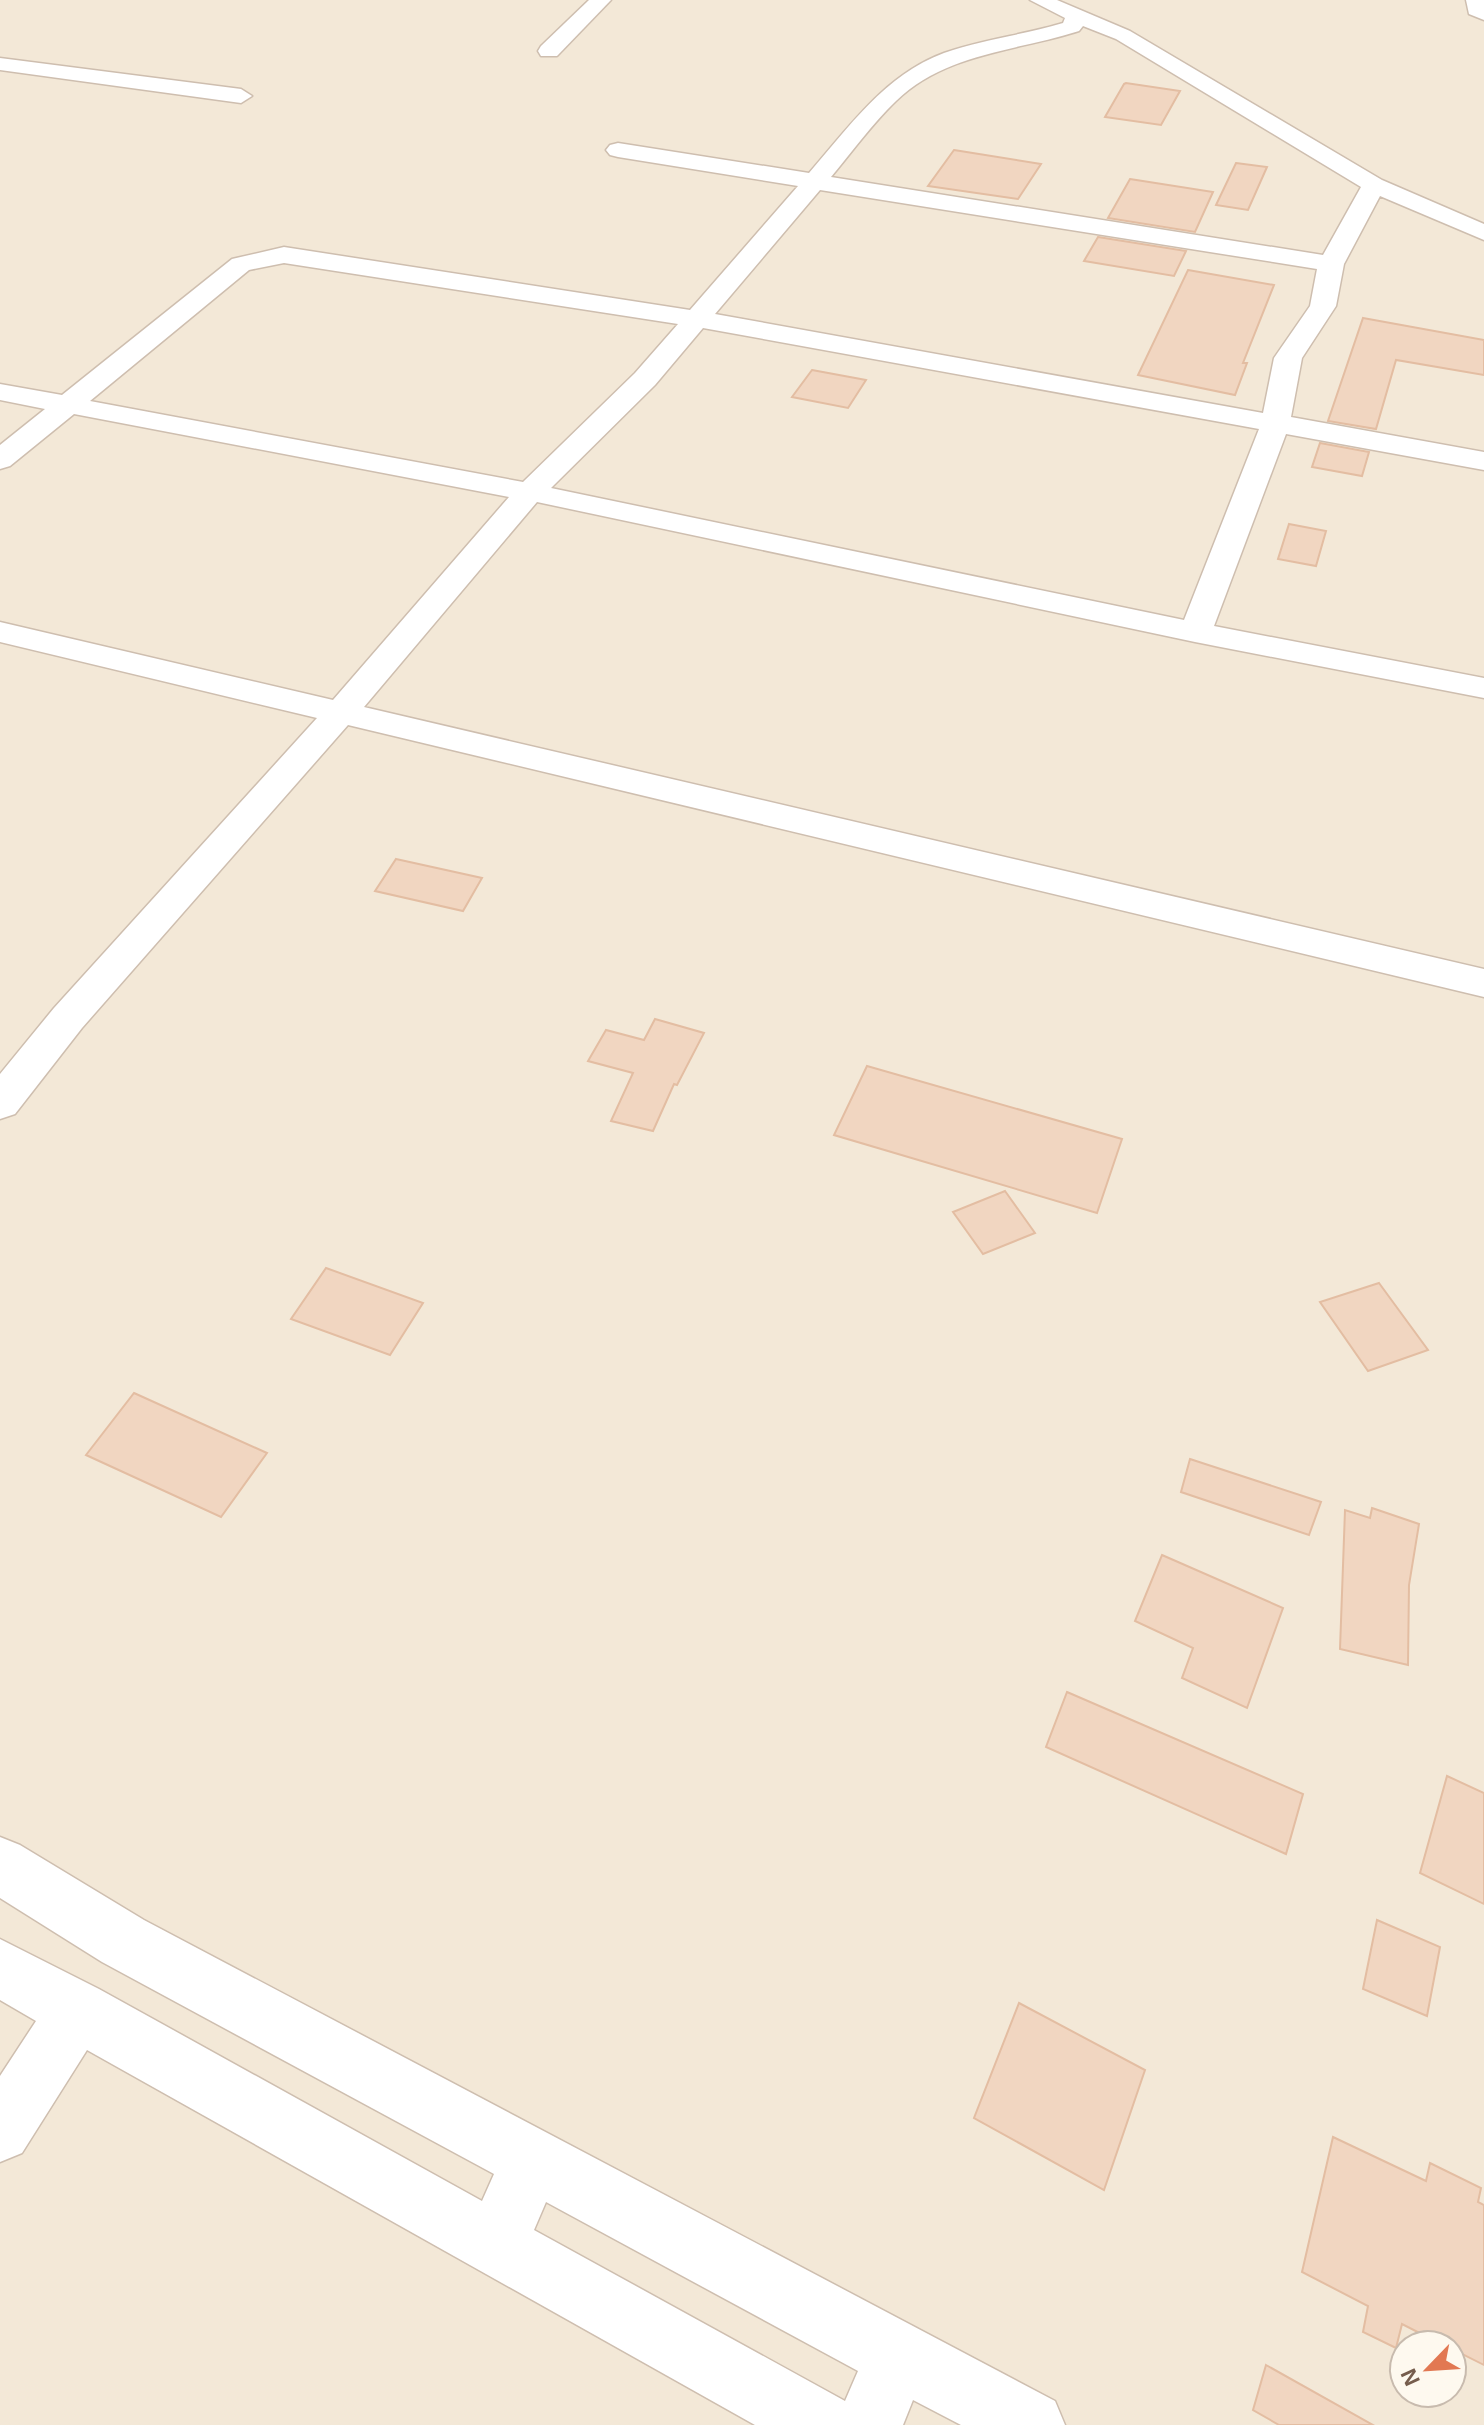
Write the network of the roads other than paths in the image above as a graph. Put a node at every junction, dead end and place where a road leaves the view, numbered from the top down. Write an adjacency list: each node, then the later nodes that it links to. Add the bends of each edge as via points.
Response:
1 (601, 0): 6 (street)
2 (1040, 0): 4 (street)
3 (1476, 0): 5 (street, via 1476,10)
4 (1077, 14): 10 (street, via 1072,27 966,52 913,74); 11 (street, via 1178,67)
5 (1484, 14)
6 (549, 51)
7 (0, 64): 8 (street)
8 (241, 96)
9 (618, 150): 10 (street)
10 (814, 183): 13 (street); 14 (street)
11 (1374, 185): 12 (street); 13 (street)
12 (1484, 233)
13 (1331, 264): 17 (street, via 1323,306 1288,358)
14 (698, 319): 16 (street, via 284,255 259,258 241,264); 17 (street); 20 (street)
15 (0, 392): 16 (street)
16 (66, 404): 18 (street); 20 (street)
17 (1275, 425): 19 (street); 22 (street)
18 (0, 460)
19 (1484, 461)
20 (530, 492): 22 (street); 24 (street)
21 (0, 632): 24 (street)
22 (1195, 632): 23 (street)
23 (1484, 688)
24 (341, 712): 25 (street); 26 (street, via 68,1018)
25 (1484, 983)
26 (0, 1103)
27 (0, 1865): 31 (street, via 123,1941)
28 (0, 1968): 29 (street)
29 (78, 2010): 30 (street); 32 (street)
30 (0, 2131)
31 (532, 2161): 32 (street); 33 (street)
32 (496, 2242): 34 (street)
33 (898, 2357): 35 (street); 36 (street)
34 (821, 2425)
35 (869, 2425)
36 (1031, 2425)

